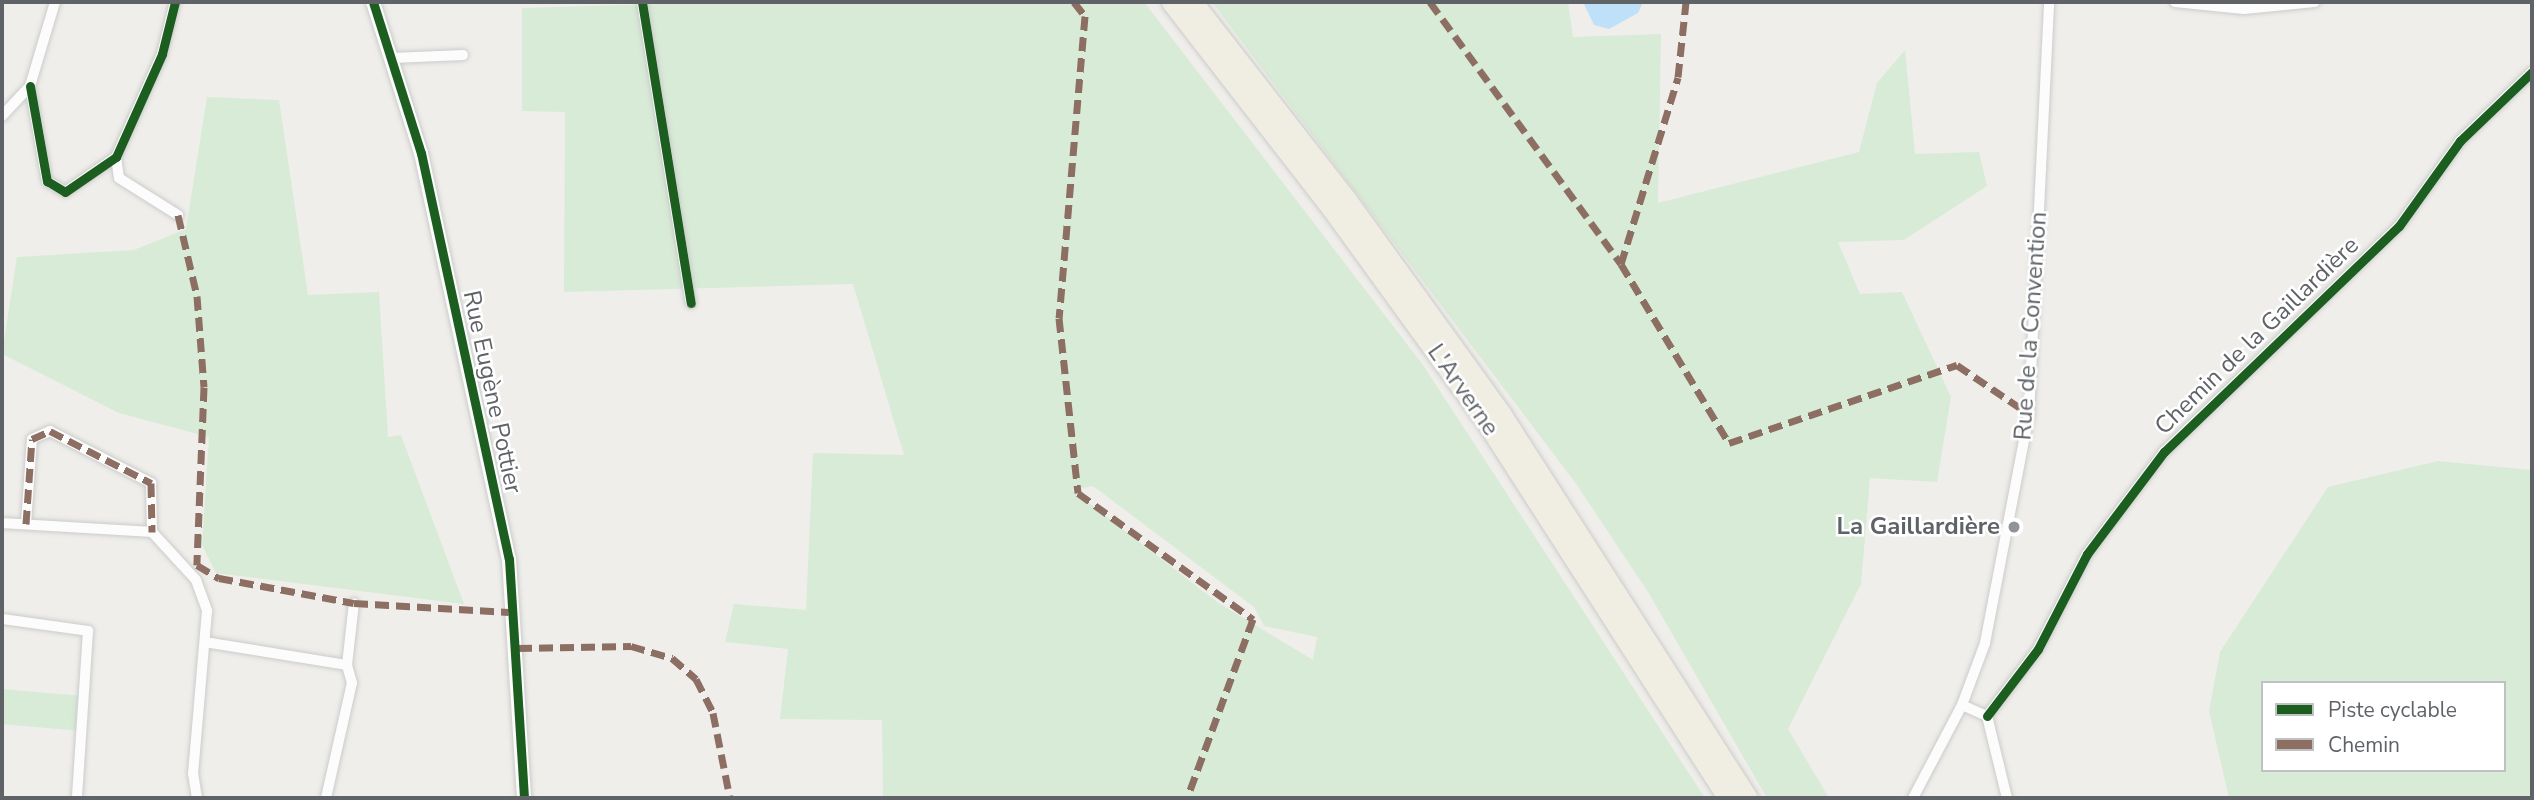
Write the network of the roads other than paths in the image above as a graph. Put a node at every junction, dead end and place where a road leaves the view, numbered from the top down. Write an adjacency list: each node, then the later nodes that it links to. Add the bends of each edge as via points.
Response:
1 (55, 2): 13 (street)
2 (175, 2): 15 (street, via 162,54)
3 (373, 2): 11 (street, Rue Eugène Pottier)
4 (642, 2): 17 (street)
5 (1171, 2): 31 (highway, L'Arverne, via 1331,208 1486,422)
6 (1193, 2): 32 (highway, L'Arverne, via 1463,359 1583,534)
7 (2049, 2): 25 (street, Rue de la Convention, via 2029,414 1985,643)
8 (2175, 2): 9 (street, via 2244,9)
9 (2315, 2)
10 (463, 55): 11 (street)
11 (392, 58): 30 (street, Rue Eugène Pottier, via 421,153 509,559)
12 (2532, 72): 26 (street, Chemin de la Gaillardière, via 2460,141 2399,226 2250,376 2164,452 2087,554 2038,649)
13 (30, 86): 14 (street); 15 (street, via 47,181 65,192)
14 (2, 116)
15 (117, 158): 16 (street, via 120,178)
16 (178, 215)
17 (691, 303)
18 (2, 523): 19 (street)
19 (26, 524): 20 (street); 20 (street, via 30,446 42,431 151,483)
20 (152, 532): 23 (street, via 196,580 207,611)
21 (354, 603): 24 (street)
22 (2, 619): 27 (street, via 88,631)
23 (205, 642): 24 (street); 28 (street, via 193,773)
24 (347, 665): 29 (street, via 352,683)
25 (1962, 705): 26 (street); 33 (street, Rue de la Convention)
26 (1987, 716): 34 (street)
27 (77, 798)
28 (197, 798)
29 (326, 798)
30 (524, 798)
31 (1727, 798)
32 (1748, 798)
33 (1913, 798)
34 (2007, 798)

